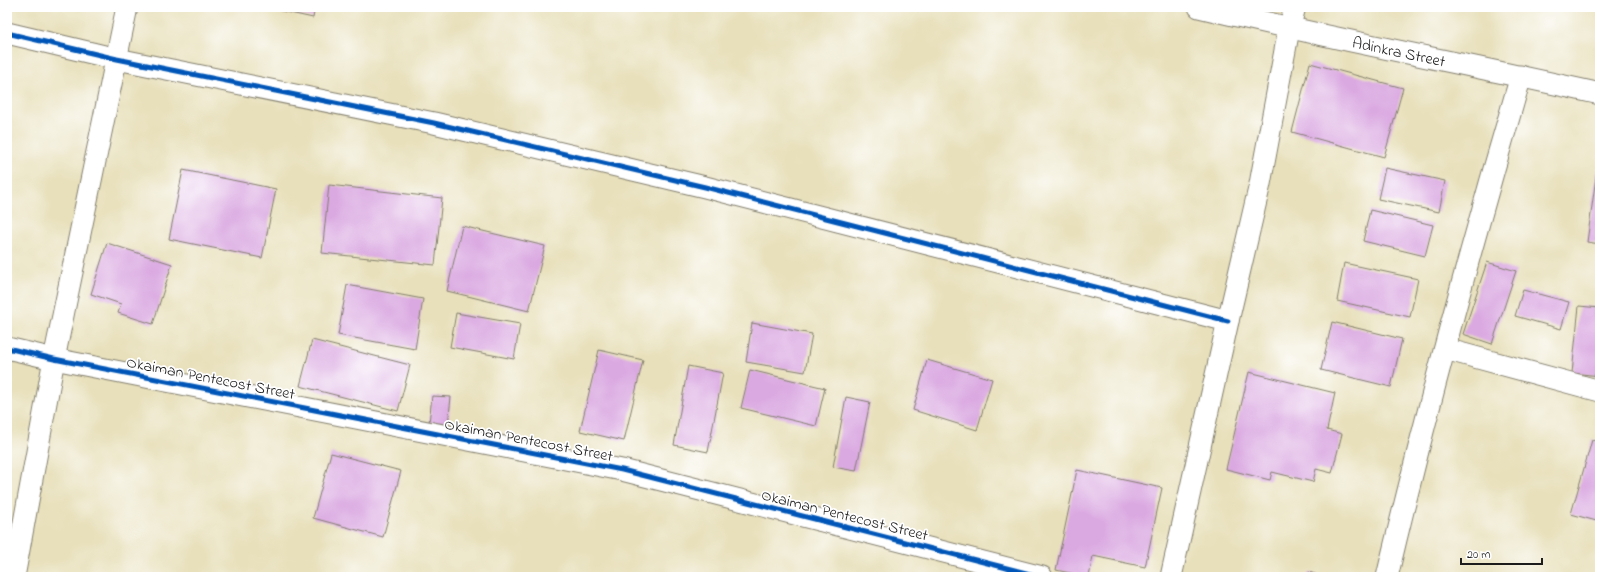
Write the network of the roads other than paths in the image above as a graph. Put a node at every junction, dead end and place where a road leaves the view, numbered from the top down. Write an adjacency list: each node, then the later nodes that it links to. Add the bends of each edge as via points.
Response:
1 (127, 7): 6 (street)
2 (1199, 7): 4 (street, Adinkra Street)
3 (1295, 7): 4 (street)
4 (1290, 29): 7 (street, Adinkra Street); 9 (street, via 1260,184)
5 (7, 33): 6 (street)
6 (117, 59): 9 (street, via 434,123 713,189); 12 (street)
7 (1521, 76): 8 (street, Adinkra Street); 11 (street, via 1476,227)
8 (1600, 94)
9 (1228, 321): 16 (street)
10 (7, 348): 12 (street, Okaiman Pentecost Street)
11 (1445, 349): 13 (street); 17 (street)
12 (54, 359): 14 (street); 15 (street, Okaiman Pentecost Street, via 622,470)
13 (1600, 391)
14 (14, 577)
15 (1042, 577)
16 (1171, 577)
17 (1387, 577)

